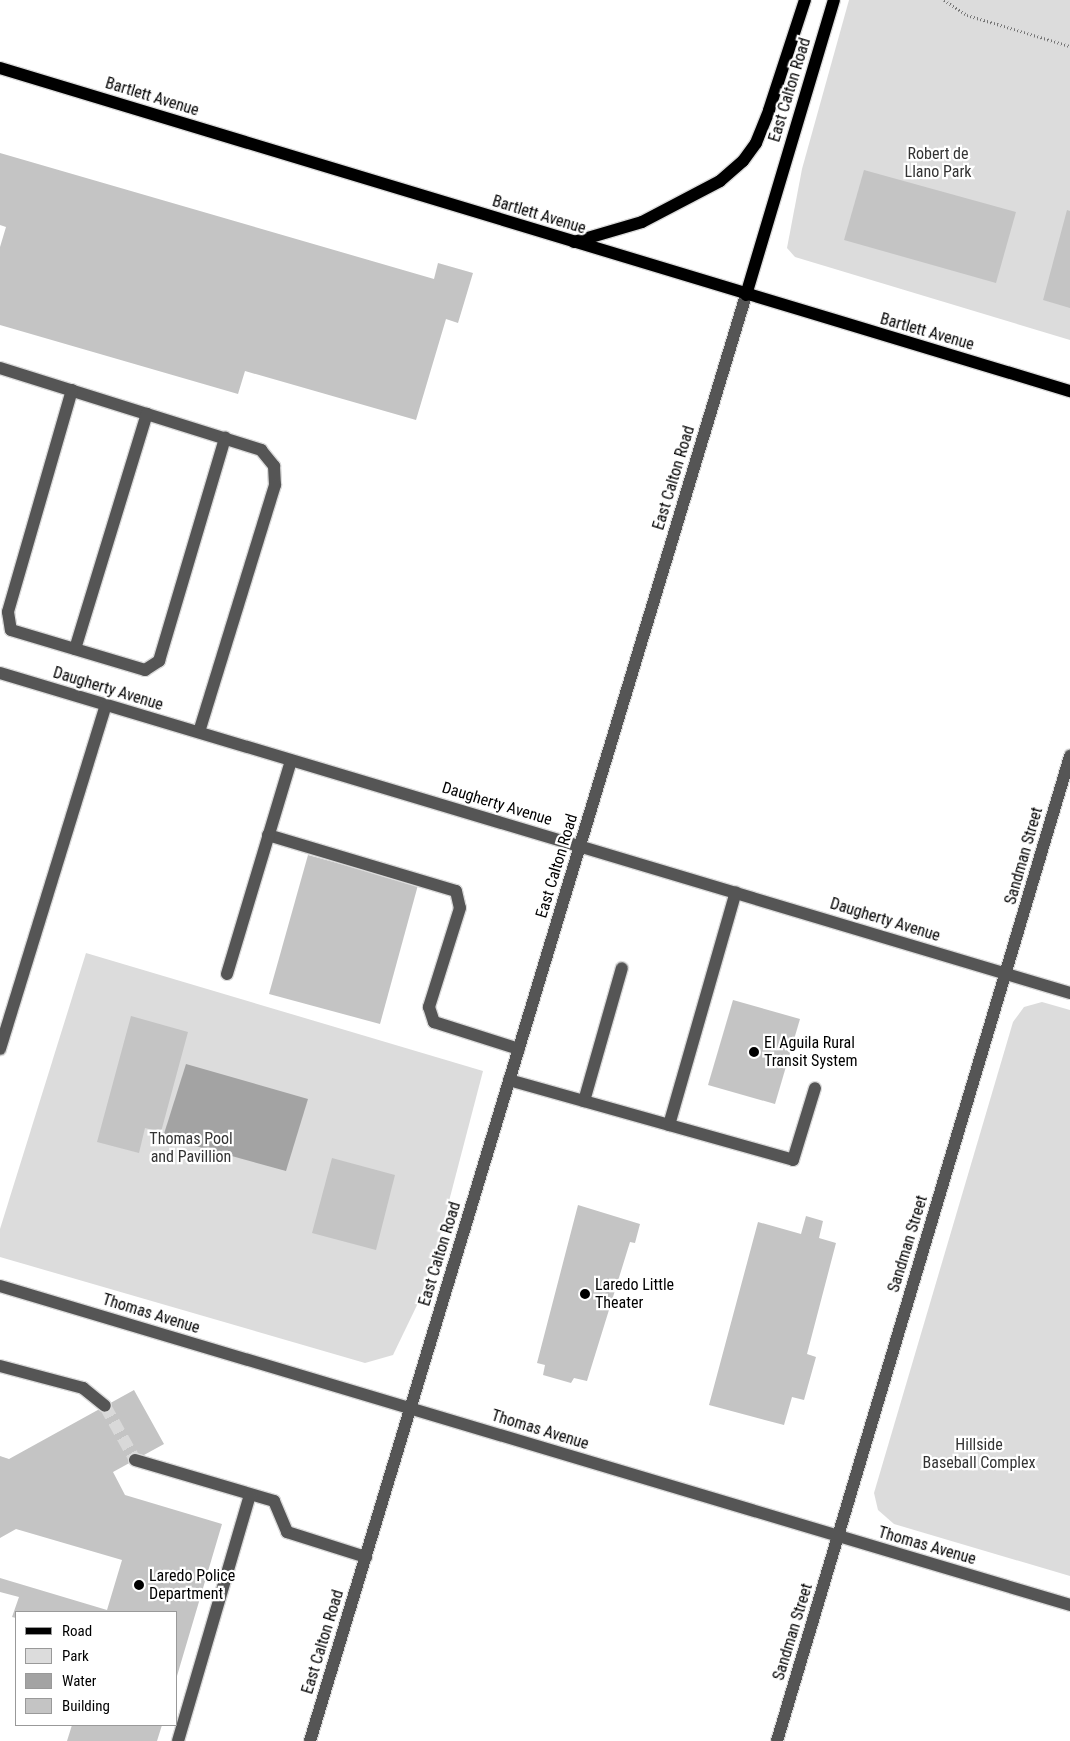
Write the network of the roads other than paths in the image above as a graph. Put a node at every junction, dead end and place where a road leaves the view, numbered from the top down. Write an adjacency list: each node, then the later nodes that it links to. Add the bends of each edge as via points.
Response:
1 (805, 0): 4 (main road, via 769,110 756,143 743,161 720,181 642,222)
2 (834, 0): 5 (main road, East Calton Road)
3 (0, 68): 4 (main road, Bartlett Avenue)
4 (574, 242): 5 (main road, Bartlett Avenue)
5 (746, 295): 8 (main road, Bartlett Avenue); 18 (street, East Calton Road)
6 (0, 368): 7 (street)
7 (72, 390): 9 (street); 11 (street, via 8,612 11,630)
8 (1070, 391)
9 (147, 414): 10 (street); 11 (street)
10 (225, 438): 11 (street, via 159,661 145,670); 14 (street, via 261,450 274,466 274,485)
11 (75, 649)
12 (0, 673): 13 (street, Daugherty Avenue)
13 (106, 705): 14 (street, Daugherty Avenue); 24 (street)
14 (199, 732): 16 (street, Daugherty Avenue)
15 (1070, 756): 22 (street, Sandman Street)
16 (291, 760): 17 (street); 18 (street, Daugherty Avenue)
17 (268, 835): 21 (street); 25 (street, via 456,891 460,908 429,1007 434,1022)
18 (580, 846): 19 (street, Daugherty Avenue); 25 (street, East Calton Road)
19 (736, 892): 22 (street, Daugherty Avenue); 29 (street)
20 (622, 968): 28 (street)
21 (227, 974)
22 (1006, 974): 23 (street, Daugherty Avenue); 36 (street, Sandman Street)
23 (1070, 993)
24 (0, 1049)
25 (519, 1049): 26 (street, East Calton Road)
26 (510, 1080): 28 (street); 33 (street, East Calton Road)
27 (815, 1088): 29 (street, via 794,1160)
28 (584, 1101): 29 (street)
29 (669, 1125)
30 (0, 1286): 33 (street, Thomas Avenue)
31 (0, 1366): 32 (street, via 83,1388)
32 (105, 1406)
33 (410, 1408): 36 (street, Thomas Avenue); 37 (street, East Calton Road)
34 (135, 1460): 35 (street)
35 (250, 1494): 37 (street, via 274,1501 287,1532); 39 (street)
36 (838, 1537): 38 (street, Thomas Avenue); 41 (street, Sandman Street)
37 (366, 1557): 40 (street, East Calton Road)
38 (1070, 1605)
39 (178, 1741)
40 (310, 1741)
41 (777, 1741)

